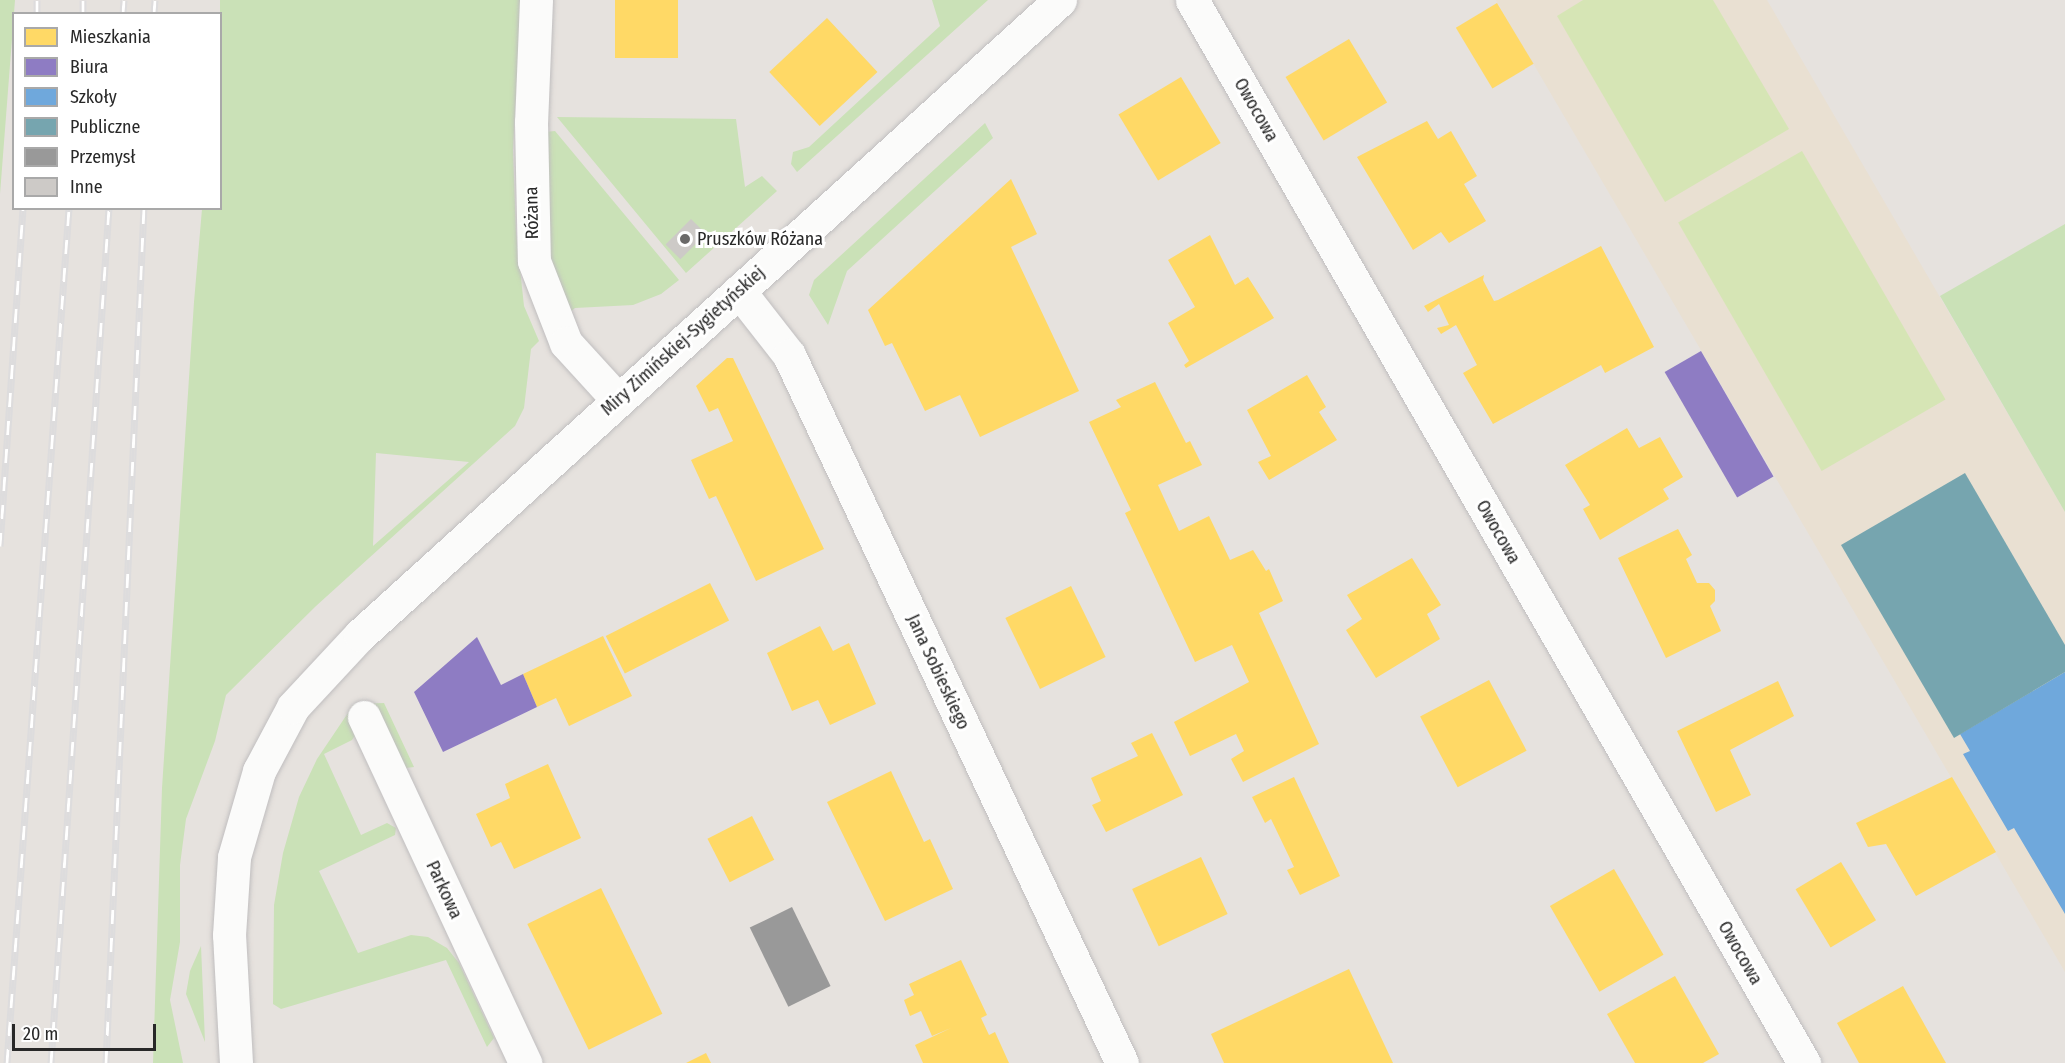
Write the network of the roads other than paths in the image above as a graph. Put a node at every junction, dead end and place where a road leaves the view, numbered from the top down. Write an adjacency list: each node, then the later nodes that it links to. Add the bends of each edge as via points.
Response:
1 (536, 0): 5 (street, Różana, via 531,122 534,261 566,343)
2 (1060, 0): 4 (street, Miry Zimińskiej-Sygietyńskiej)
3 (1192, 0): 10 (street, Owocowa)
4 (739, 291): 5 (street, Miry Zimińskiej-Sygietyńskiej); 9 (street, Jana Sobieskiego, via 789,355)
5 (618, 400): 7 (street, Miry Zimińskiej-Sygietyńskiej, via 360,635 293,707 259,771 234,857 229,935)
6 (364, 717): 8 (street, Parkowa)
7 (236, 1063)
8 (525, 1063)
9 (1122, 1063)
10 (1804, 1063)

